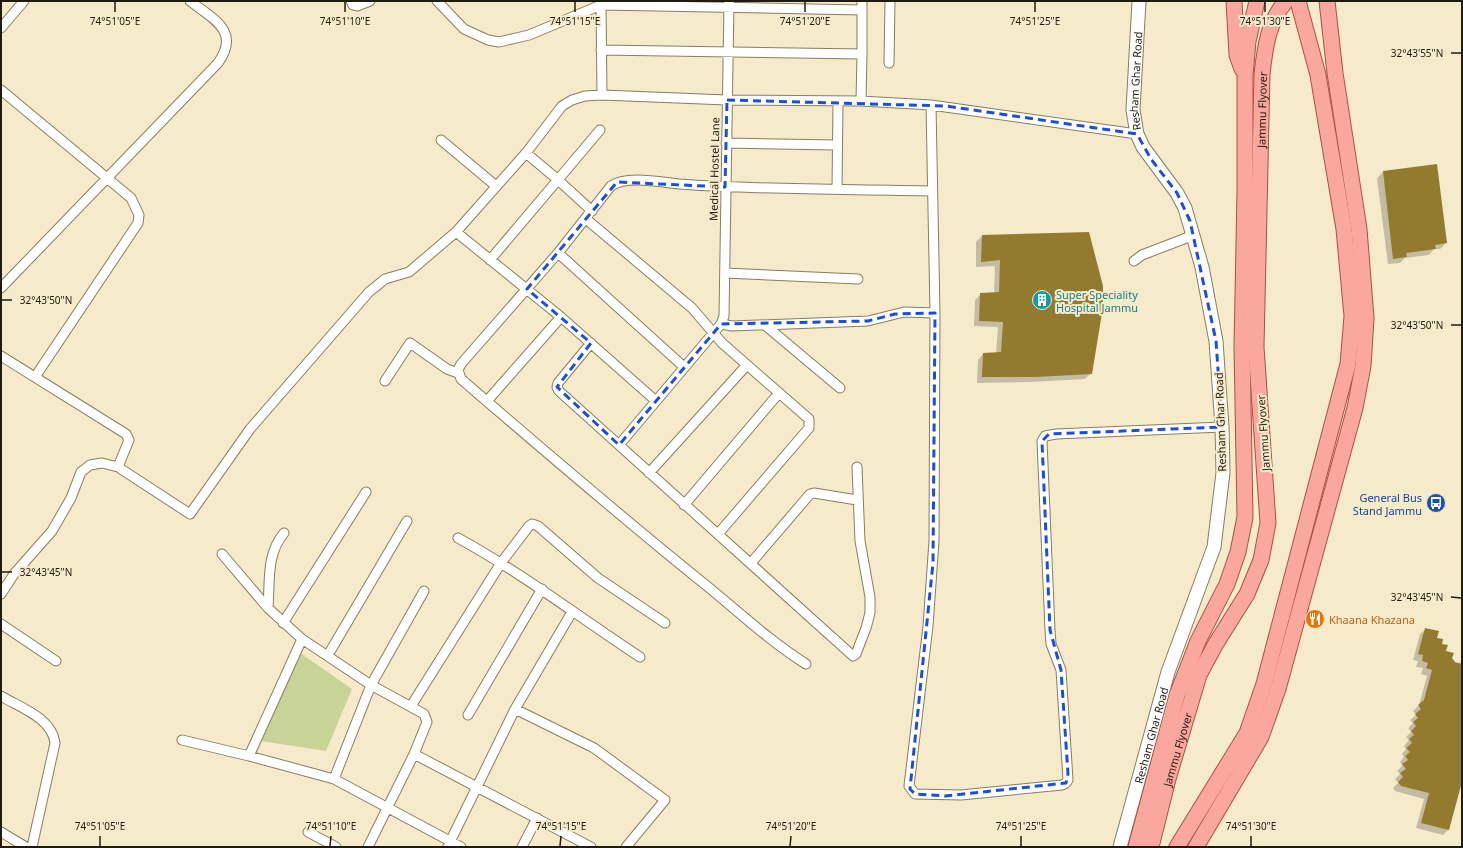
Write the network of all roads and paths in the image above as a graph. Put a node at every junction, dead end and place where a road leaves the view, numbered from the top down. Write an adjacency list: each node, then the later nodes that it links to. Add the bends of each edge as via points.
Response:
1 (24, 1): 16 (street)
2 (190, 1): 34 (street, via 223,27 227,34 225,53)
3 (351, 1): 4 (street, via 357,6)
4 (370, 1)
5 (438, 1): 13 (street, via 464,29 488,40 500,42 529,35)
6 (890, 1): 20 (street)
7 (1139, 1): 29 (street, Resham Ghar Road, via 1133,110)
8 (1234, 1): 21 (main road, via 1237,55)
9 (1286, 1): 120 (main road, Jammu Flyover, via 1274,20 1266,43 1262,88 1256,347 1268,523 1261,560 1247,594 1199,674)
10 (1298, 1): 121 (main road, via 1318,75 1344,229 1352,316 1348,364 1264,684 1247,733)
11 (1327, 1): 122 (main road, via 1335,73 1359,229 1366,318 1363,366 1355,408 1278,689 1261,737)
12 (729, 4): 13 (street); 14 (street); 18 (street, Medical Hostel Lane)
13 (601, 5): 17 (street)
14 (862, 6): 19 (street)
15 (1255, 6): 21 (main road, Jammu Flyover)
16 (1, 28)
17 (601, 50): 18 (street); 23 (street)
18 (727, 52): 19 (street); 24 (street, Medical Hostel Lane)
19 (862, 54): 26 (street)
20 (889, 63)
21 (1245, 75): 119 (main road, Jammu Flyover, via 1242,346 1245,517 1238,552 1227,584 1198,641 1181,683)
22 (1, 90): 34 (street)
23 (602, 95): 24 (street); 33 (street, via 585,96 562,106)
24 (726, 100): 25 (street); 31 (street, Medical Hostel Lane)
25 (838, 102): 26 (street); 32 (street)
26 (861, 102): 27 (street)
27 (931, 105): 29 (street); 39 (street)
28 (600, 130): 35 (street)
29 (1137, 134): 43 (street, Resham Ghar Road, via 1151,159 1178,193)
30 (441, 140): 36 (street)
31 (726, 143): 32 (street); 37 (street, Medical Hostel Lane)
32 (837, 145): 38 (street)
33 (526, 153): 35 (street); 36 (street)
34 (106, 178): 49 (street); 61 (street, via 131,198 140,216 138,223)
35 (557, 179): 40 (street); 45 (street)
36 (496, 186): 42 (street)
37 (725, 187): 38 (street); 40 (street, via 624,180 611,186); 47 (street, Medical Hostel Lane)
38 (837, 189): 39 (street)
39 (932, 191): 51 (street)
40 (592, 211): 41 (street)
41 (586, 219): 44 (street); 55 (street, via 692,308)
42 (456, 232): 45 (street); 70 (street, via 410,272 385,279 369,292 250,429 190,514)
43 (1194, 235): 46 (street, via 1142,255); 67 (street, Resham Ghar Road, via 1216,341)
44 (558, 253): 50 (street); 59 (street)
45 (490, 260): 50 (street)
46 (1134, 261)
47 (725, 273): 48 (street); 53 (street, Medical Hostel Lane)
48 (858, 279)
49 (1, 288)
50 (527, 289): 52 (street); 60 (street, via 461,364)
51 (934, 313): 54 (street, via 904,312 868,321); 67 (street, via 934,541 928,626 908,786 915,794 961,795 1062,785 1068,780 1061,670 1050,630 1042,440 1045,436)
52 (561, 317): 56 (street); 65 (street)
53 (722, 324): 54 (street); 55 (street)
54 (764, 325): 63 (street)
55 (714, 334): 58 (street); 59 (street)
56 (591, 343): 66 (street); 68 (street, via 557,387)
57 (1, 356): 61 (street)
58 (746, 366): 64 (street); 71 (street)
59 (684, 367): 66 (street)
60 (458, 373): 62 (street, via 446,369 410,343); 65 (street)
61 (35, 377): 70 (street, via 126,434 129,440)
62 (385, 381)
63 (840, 388)
64 (779, 393): 74 (street); 77 (street, via 809,419 809,428)
65 (487, 401): 94 (street, via 615,512 723,598 751,624)
66 (656, 401): 68 (street)
67 (1222, 427): 118 (street, Resham Ghar Road, via 1223,474 1214,547 1168,672)
68 (619, 445): 71 (street)
69 (857, 467): 73 (street)
70 (118, 468): 84 (street, via 96,463 81,472 71,498 52,531 14,574)
71 (650, 473): 74 (street)
72 (366, 492): 87 (street)
73 (857, 500): 81 (street, via 810,494); 81 (street, via 870,614 854,655)
74 (684, 505): 77 (street)
75 (408, 521): 91 (street)
76 (284, 534): 85 (street, via 273,549)
77 (718, 534): 81 (street)
78 (458, 538): 80 (street)
79 (222, 554): 85 (street)
80 (501, 563): 82 (street); 88 (street, via 529,526 535,524 598,578); 97 (street)
81 (751, 563)
82 (542, 589): 86 (street); 99 (street)
83 (424, 591): 95 (street)
84 (1, 594)
85 (268, 608): 87 (street)
86 (572, 612): 92 (street); 98 (street)
87 (283, 623): 90 (street)
88 (665, 623)
89 (1, 624): 93 (street)
90 (302, 639): 91 (street); 102 (street)
91 (328, 655): 95 (street)
92 (640, 657)
93 (56, 661)
94 (806, 664)
95 (371, 685): 97 (street); 103 (street)
96 (1, 696): 111 (street, via 42,720 54,733 55,743)
97 (411, 706): 101 (street, via 424,714 427,722)
98 (515, 709): 104 (street); 117 (street, via 594,748 665,800)
99 (468, 715)
100 (182, 740): 102 (street)
101 (414, 754): 104 (street); 105 (street)
102 (249, 756): 103 (street)
103 (334, 779): 105 (street)
104 (477, 788): 106 (street); 109 (street)
105 (387, 808): 109 (street); 113 (street)
106 (537, 818): 115 (street); 116 (street)
107 (1, 832): 110 (street)
108 (308, 832): 112 (street)
109 (448, 844): 114 (street)
110 (26, 847)
111 (32, 847)
112 (336, 847)
113 (368, 847)
114 (461, 847)
115 (522, 847)
116 (591, 847)
117 (626, 847)
118 (1120, 847)
119 (1136, 847)
120 (1151, 847)
121 (1177, 847)
122 (1196, 847)

